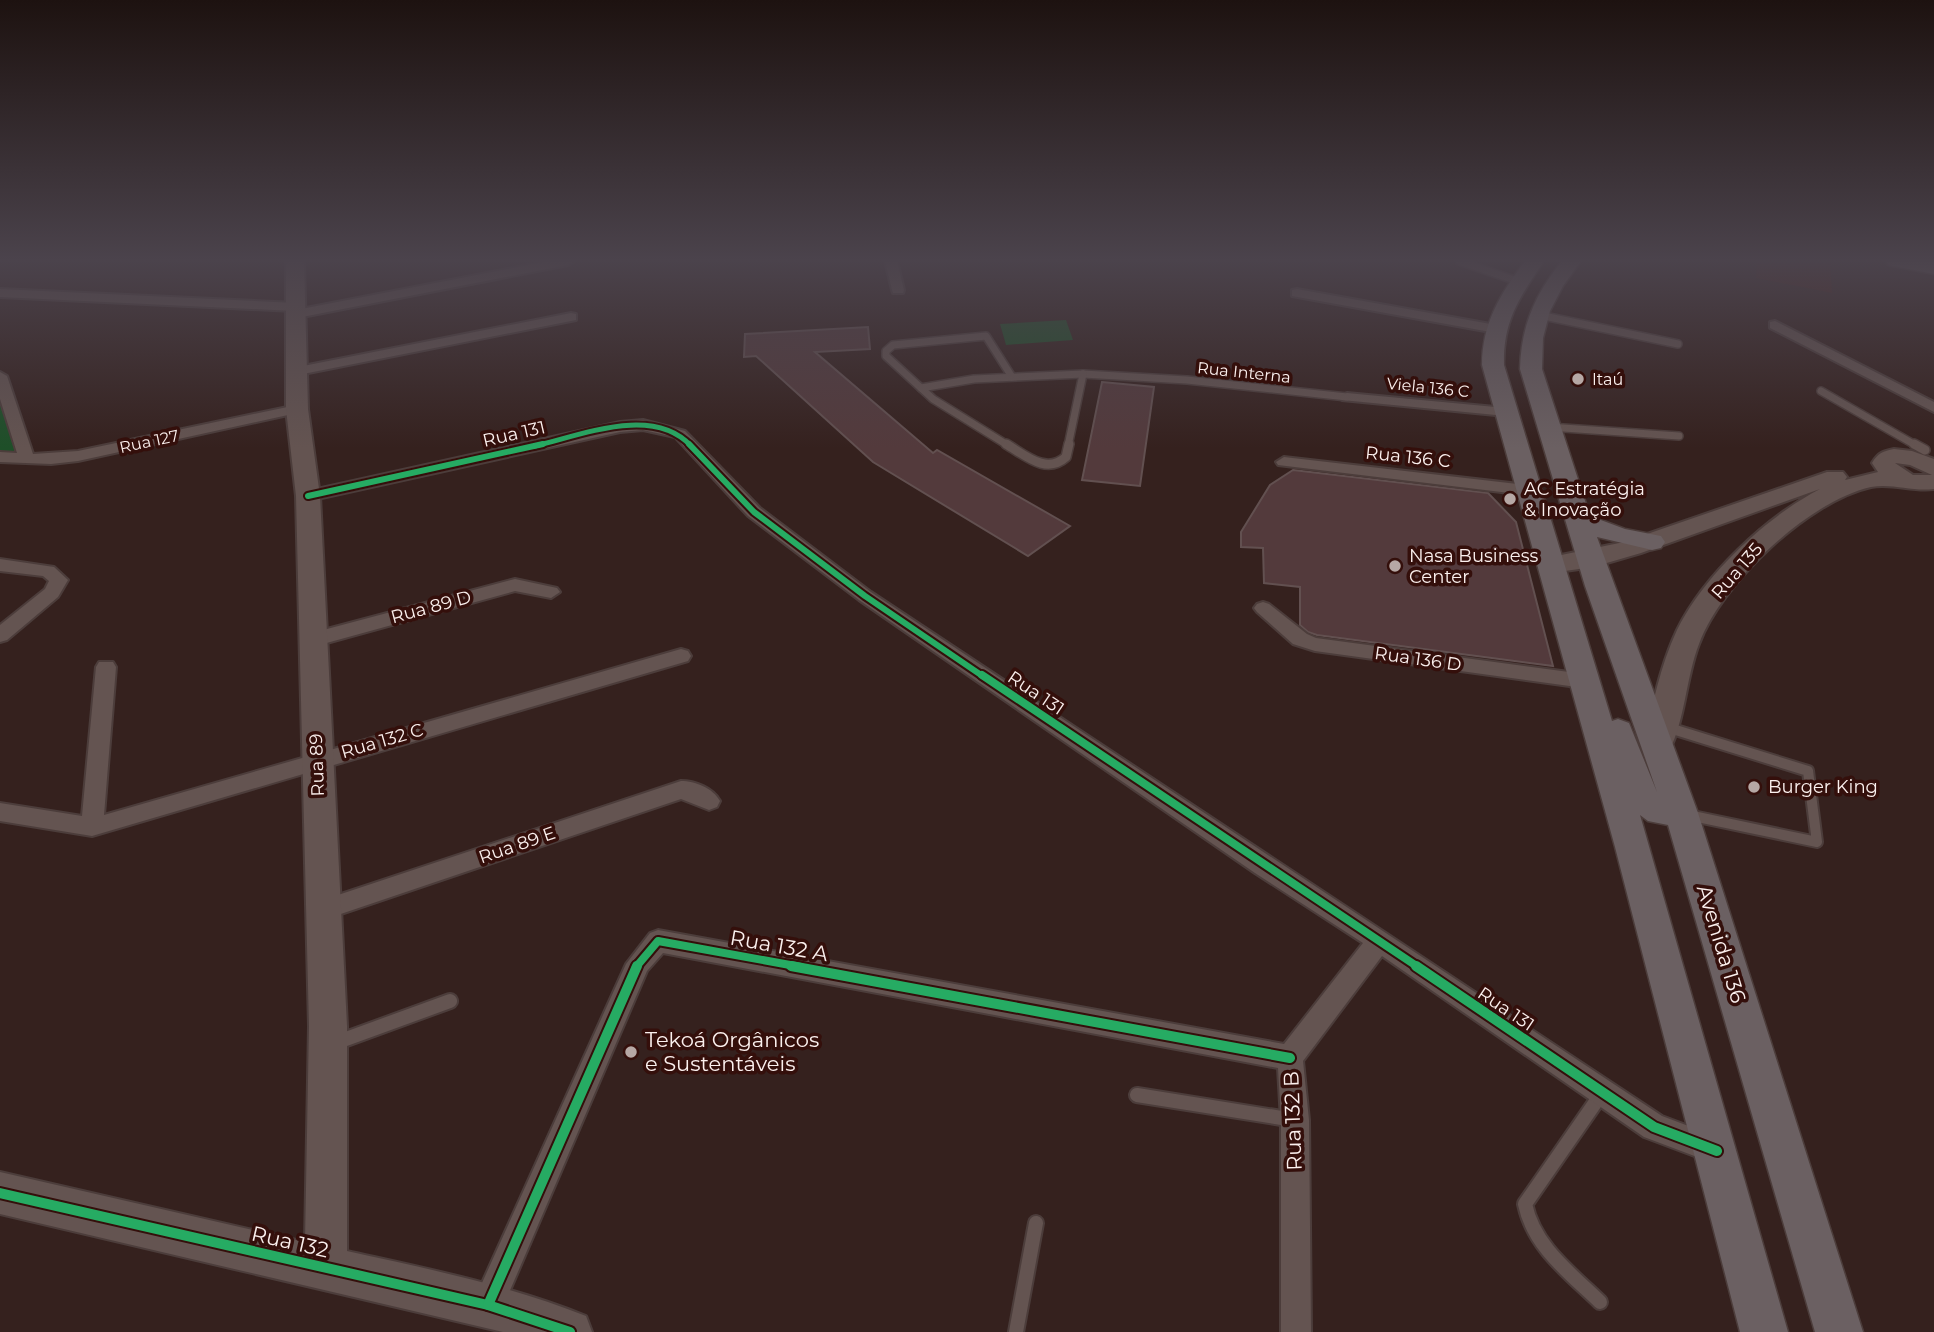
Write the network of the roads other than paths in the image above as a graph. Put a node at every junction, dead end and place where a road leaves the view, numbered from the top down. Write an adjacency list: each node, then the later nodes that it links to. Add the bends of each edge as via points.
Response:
1 (297, 323): 10 (main road, Rua 89)
2 (540, 323): 10 (street)
3 (1464, 323): 8 (street)
4 (1498, 323): 8 (main road)
5 (1536, 323): 20 (main road, Avenida 136, via 1530,341 1531,369)
6 (1578, 323): 9 (lane)
7 (1774, 325): 17 (street)
8 (1496, 329): 19 (main road, via 1493,365)
9 (1678, 344)
10 (298, 371): 18 (main road, Rua 89)
11 (1083, 374): 13 (lane, Rua Interna); 14 (lane, via 1066,457 1050,466 1039,464); 16 (lane, Rua Interna, via 1139,375)
12 (0, 376): 23 (street)
13 (1012, 377): 14 (lane, Rua Interna); 14 (lane, via 986,336 892,345 886,356)
14 (921, 388)
15 (1821, 391): 25 (lane)
16 (1347, 397): 19 (street, Viela 136 C)
17 (1934, 408)
18 (297, 410): 23 (street, Rua 127, via 78,456); 28 (main road, Rua 89)
19 (1506, 412): 26 (main road)
20 (1549, 427): 21 (lane); 29 (main road, Avenida 136)
21 (1679, 436)
22 (0, 457): 23 (street, Rua 127)
23 (27, 459)
24 (1284, 463): 26 (street, Rua 136 C)
25 (1919, 465): 27 (main road); 30 (main road, via 1794,489); 42 (main road, Rua 135, via 1850,485 1812,503 1788,517 1755,548 1716,592 1692,629)
26 (1527, 490): 33 (main road)
27 (1934, 495)
28 (308, 496): 38 (main road, Rua 89); 49 (street, Rua 131, via 620,427 643,425 680,434 754,512 866,596)
29 (1578, 521): 30 (main road); 31 (main road, Avenida 136)
30 (1652, 542): 31 (main road)
31 (1591, 560): 33 (main road); 42 (main road, Avenida 136)
32 (0, 565): 36 (street, via 48,571 59,580 52,593)
33 (1551, 565): 37 (main road)
34 (551, 592): 38 (street, Rua 89 D, via 515,585)
35 (1263, 608): 41 (street, Rua 136 D, via 1300,639 1315,645)
36 (0, 635)
37 (1573, 639): 41 (main road); 46 (main road, via 1592,653 1641,798 1660,811)
38 (312, 640): 43 (main road, Rua 89)
39 (681, 656): 43 (street, Rua 132 C)
40 (106, 667): 47 (street)
41 (1584, 681): 56 (main road)
42 (1657, 730): 46 (main road, Avenida 136); 46 (lane, via 1808,771 1817,842)
43 (316, 760): 47 (street, Rua 132 C); 48 (main road, Rua 89)
44 (709, 801): 48 (street, Rua 89 E, via 681,790)
45 (0, 812): 47 (street, Rua 132 C)
46 (1681, 813): 66 (main road, Avenida 136)
47 (92, 827)
48 (323, 910): 51 (main road, Rua 89)
49 (1379, 941): 52 (street, Rua 132 B); 53 (street, Rua 131)
50 (450, 1001): 51 (lane)
51 (327, 1046): 59 (main road, Rua 89)
52 (1290, 1058): 55 (street, Rua 132 B); 61 (street, Rua 132 A, via 658,941 638,964)
53 (1602, 1093): 56 (street, Rua 131, via 1654,1127); 60 (lane, via 1525,1204 1526,1219 1536,1236)
54 (1137, 1095): 55 (lane)
55 (1295, 1120): 64 (street, Rua 132 B)
56 (1717, 1151): 65 (main road)
57 (0, 1192): 59 (main road, Rua 132)
58 (1035, 1223): 63 (lane)
59 (326, 1269): 61 (main road, Rua 132)
60 (1601, 1302)
61 (488, 1305): 62 (main road, Rua 132)
62 (570, 1332)
63 (1016, 1332)
64 (1296, 1332)
65 (1764, 1332)
66 (1839, 1332)

